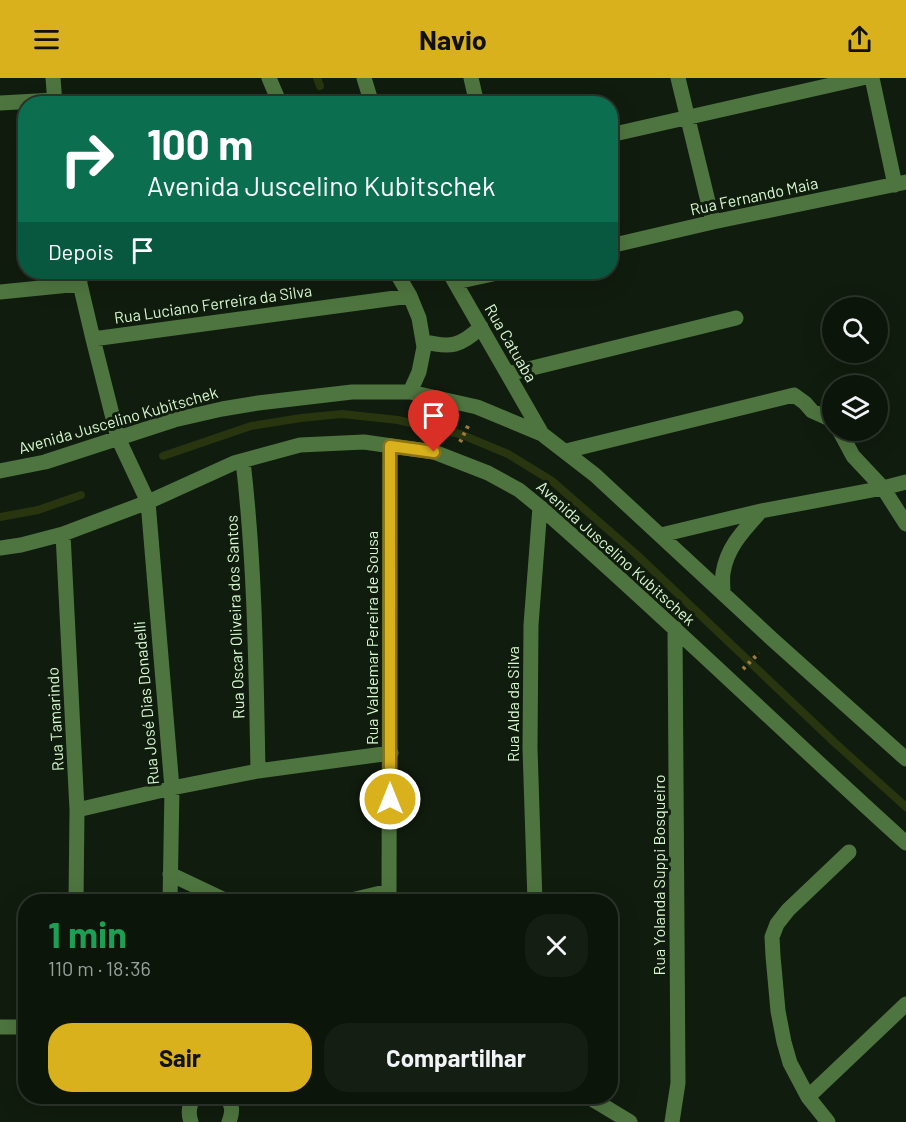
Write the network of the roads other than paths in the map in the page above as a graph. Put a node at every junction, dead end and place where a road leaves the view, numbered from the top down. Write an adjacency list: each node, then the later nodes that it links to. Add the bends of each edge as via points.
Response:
1 (53, 78): 8 (street)
2 (269, 78): 9 (street)
3 (364, 78): 10 (street)
4 (471, 78): 11 (street)
5 (678, 78): 14 (street)
6 (862, 78): 14 (street)
7 (872, 78): 16 (street)
8 (54, 96)
9 (277, 96)
10 (370, 96)
11 (475, 96)
12 (0, 103): 13 (street)
13 (18, 103)
14 (688, 117): 15 (street); 17 (street)
15 (618, 133)
16 (900, 184): 17 (street, Rua Fernando Maia)
17 (713, 222): 18 (street, Rua Fernando Maia)
18 (618, 244)
19 (73, 279): 23 (street)
20 (79, 279): 27 (street)
21 (400, 279): 24 (street)
22 (453, 279): 26 (street, Rua Catuaba)
23 (0, 292)
24 (410, 296): 27 (street, Rua Luciano Ferreira da Silva); 28 (street)
25 (736, 318): 29 (street)
26 (481, 327): 28 (street, via 455,345); 29 (street, Rua Catuaba)
27 (93, 339): 33 (street)
28 (423, 341): 30 (street)
29 (508, 374): 32 (street, Rua Catuaba)
30 (410, 392): 32 (street, Avenida Juscelino Kubitschek, via 477,407); 33 (street, Avenida Juscelino Kubitschek, via 352,392 258,403 174,420)
31 (822, 416): 36 (street, via 794,395)
32 (542, 434): 36 (street, Avenida Juscelino Kubitschek)
33 (118, 438): 38 (street, Avenida Juscelino Kubitschek, via 45,462); 41 (street)
34 (844, 441): 40 (street)
35 (390, 446): 37 (street, Avenida Juscelino Kubitschek, via 364,442 300,444); 42 (street, Avenida Juscelino Kubitschek, via 434,452 488,473); 50 (street, Rua Valdemar Pereira de Sousa)
36 (566, 452): 46 (street, Avenida Juscelino Kubitschek)
37 (243, 461): 41 (street, Avenida Juscelino Kubitschek); 52 (street, Rua Oscar Oliveira dos Santos, via 252,563)
38 (0, 471)
39 (906, 482): 40 (street)
40 (883, 488): 43 (street); 44 (street)
41 (148, 502): 45 (street, Avenida Juscelino Kubitschek); 53 (street, Rua José Dias Donadelli)
42 (540, 507): 49 (street, Avenida Juscelino Kubitschek); 62 (street, Rua Alda da Silva, via 531,636)
43 (761, 511): 46 (street); 48 (street, via 730,548 723,573)
44 (906, 524)
45 (63, 534): 47 (street, Avenida Juscelino Kubitschek); 54 (street, Rua Tamarindo)
46 (661, 535): 48 (street, Avenida Juscelino Kubitschek)
47 (0, 548)
48 (723, 593): 51 (street, Avenida Juscelino Kubitschek)
49 (675, 628): 55 (street, Avenida Juscelino Kubitschek); 73 (street, Rua Yolanda Suppi Bosqueiro, via 678,1083)
50 (391, 753): 52 (street); 61 (street, Rua Valdemar Pereira de Sousa)
51 (906, 759)
52 (258, 771): 53 (street)
53 (172, 788): 54 (street); 57 (street, Rua José Dias Donadelli)
54 (77, 810): 58 (street, Rua Tamarindo)
55 (906, 843)
56 (849, 852): 66 (street, via 788,910 772,937 784,1042 790,1063)
57 (170, 874): 59 (street, Rua José Dias Donadelli); 60 (street)
58 (76, 894)
59 (170, 894)
60 (212, 894)
61 (389, 894)
62 (535, 894)
63 (906, 1004): 66 (street)
64 (0, 1027): 65 (street)
65 (18, 1027)
66 (808, 1096): 74 (street)
67 (190, 1104): 71 (street)
68 (230, 1104): 70 (street)
69 (600, 1104): 72 (street)
70 (235, 1119)
71 (191, 1122)
72 (630, 1122)
73 (672, 1122)
74 (828, 1122)

